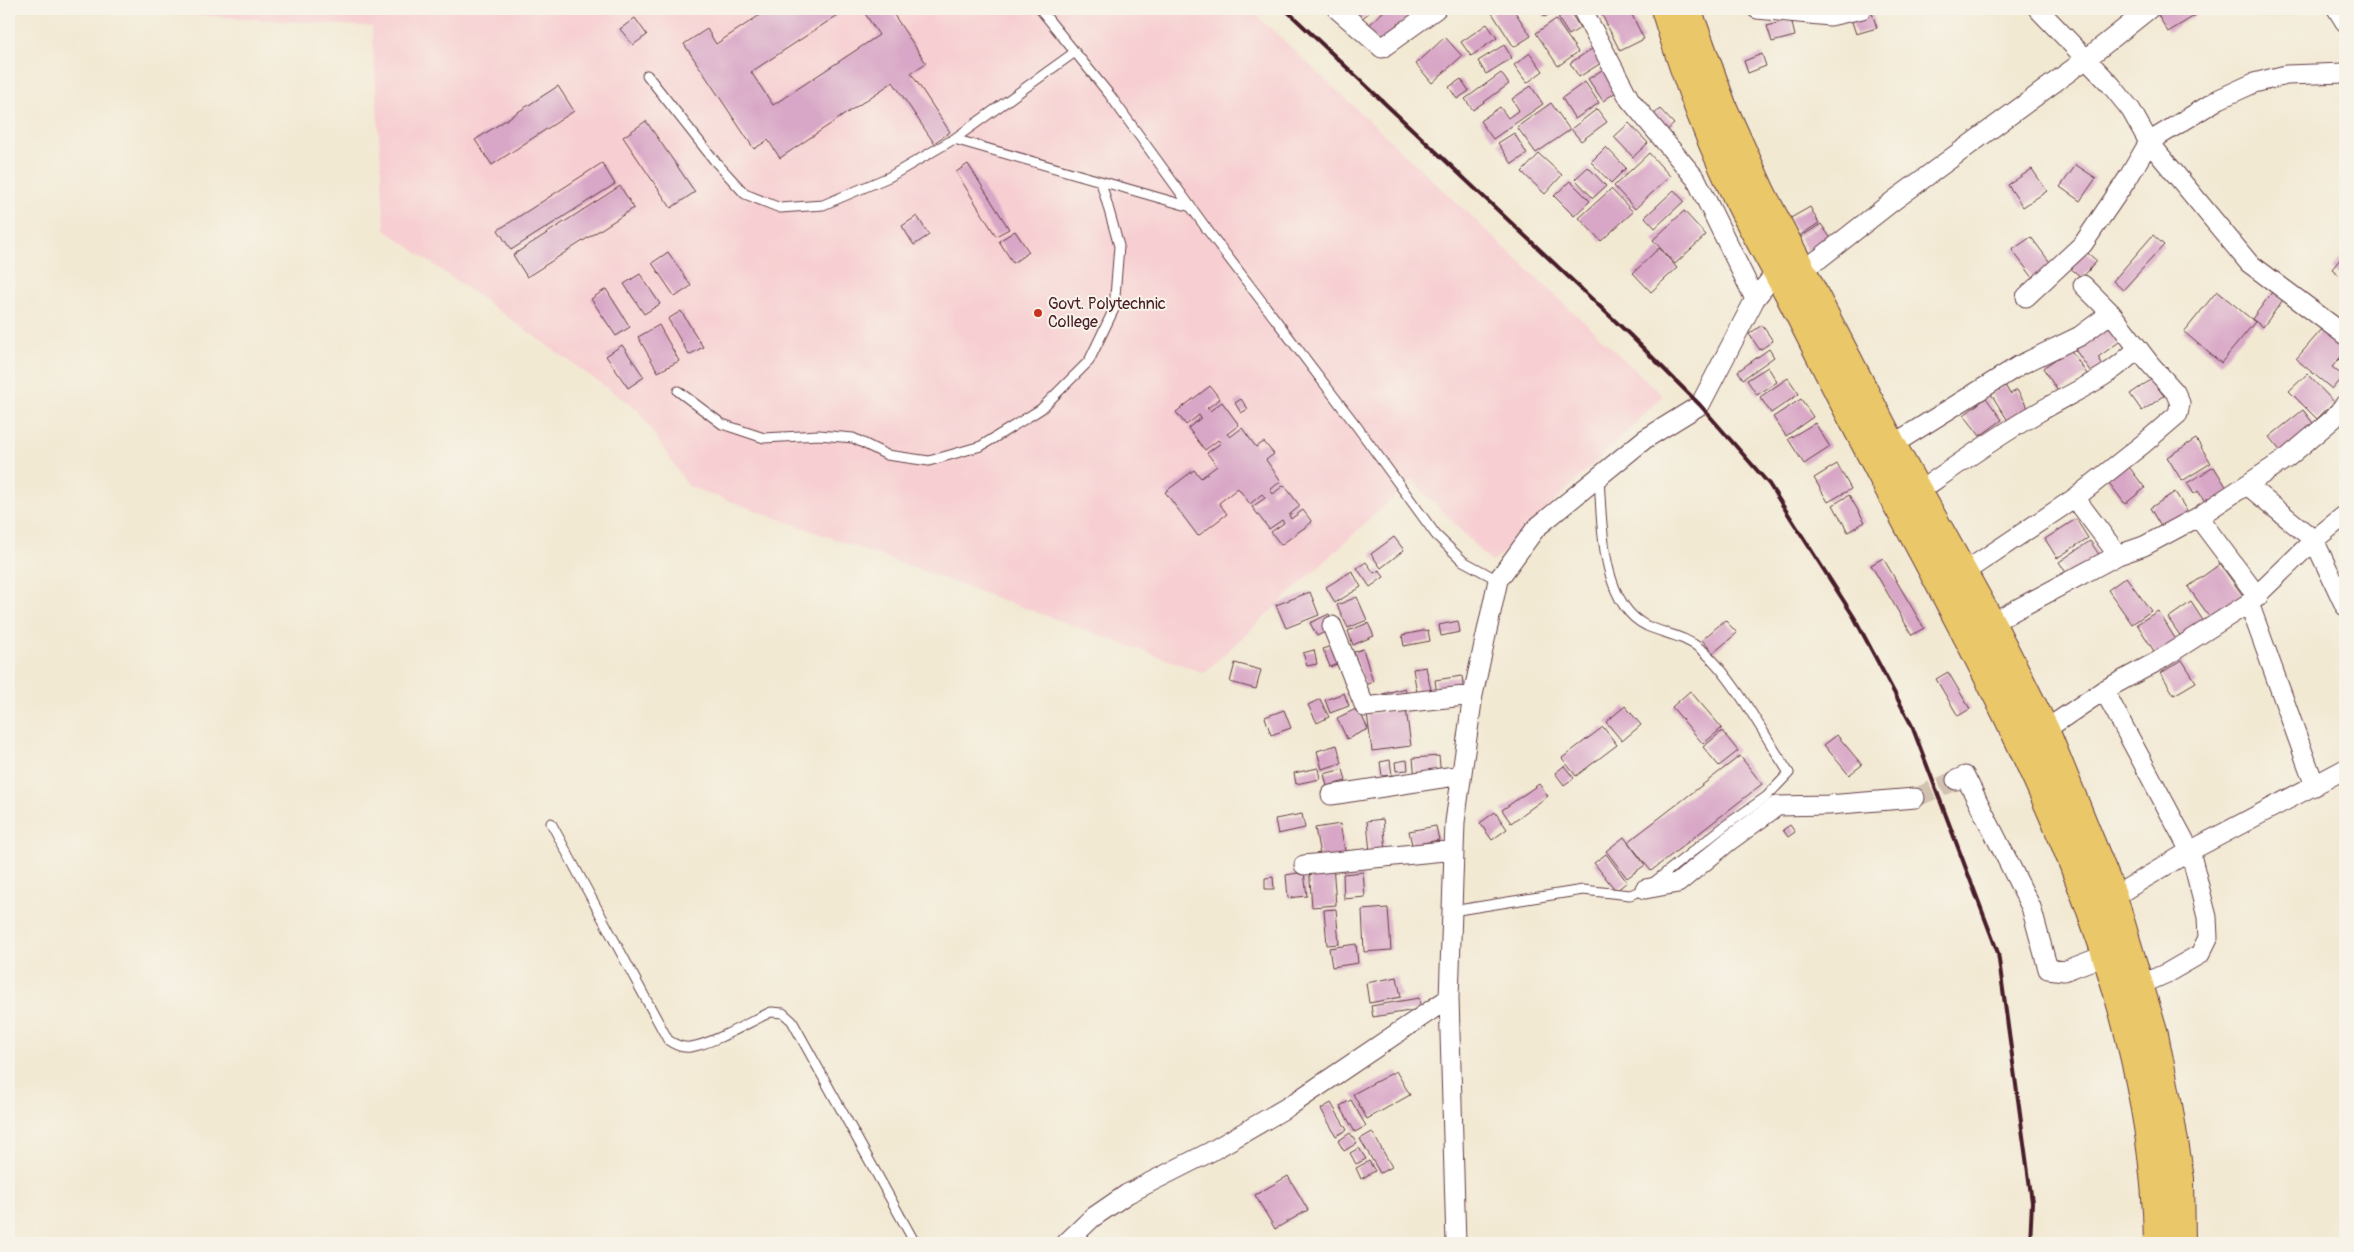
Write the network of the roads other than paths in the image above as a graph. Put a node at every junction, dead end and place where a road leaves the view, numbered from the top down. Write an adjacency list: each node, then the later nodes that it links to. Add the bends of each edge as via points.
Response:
1 (1040, 9): 13 (lane)
2 (1337, 9): 3 (street, via 1382,48)
3 (1436, 9)
4 (1582, 9): 24 (street, via 1630,100 1696,179)
5 (1665, 9): 21 (highway, via 1688,83 1739,202)
6 (1688, 9): 21 (highway, via 1723,108 1761,192)
7 (1757, 9): 8 (street, via 1830,16)
8 (1862, 9)
9 (2038, 9): 14 (street)
10 (2149, 9): 14 (street)
11 (2337, 9): 12 (street)
12 (2345, 22)
13 (1075, 52): 17 (lane); 20 (lane)
14 (2085, 60): 18 (street, via 2126,104); 21 (street, via 1819,259)
15 (2345, 72): 18 (street, via 2286,75 2254,83 2219,99)
16 (647, 75): 17 (lane, via 745,194 780,208 823,205 889,177)
17 (954, 139): 19 (lane)
18 (2149, 142): 23 (street, via 2082,244); 26 (street, via 2249,263)
19 (1101, 182): 20 (lane); 28 (lane, via 1119,246 1114,309 1089,361 1041,409 982,446 929,462 887,454 853,438 818,435 764,438 722,424)
20 (1191, 207): 40 (lane, via 1436,535 1463,561)
21 (1789, 270): 24 (street); 30 (highway); 61 (highway, via 2015,729)
22 (2083, 284): 25 (street)
23 (2026, 297)
24 (1755, 300): 31 (street, via 1700,405 1645,439)
25 (2112, 312): 27 (street); 30 (street, via 2080,336 2020,365)
26 (2345, 335)
27 (2138, 348): 33 (street, via 2103,378 2040,411); 34 (street, via 2176,392 2180,403 2178,414)
28 (678, 392)
29 (2345, 404): 32 (street, via 2333,419 2287,458)
30 (1892, 445): 33 (highway)
31 (1598, 476): 40 (street, via 1536,528); 58 (lane, via 1604,552 1613,583 1626,608 1646,625 1681,636 1702,650 1727,678 1789,773 1766,797)
32 (2247, 484): 36 (street); 37 (street)
33 (1918, 492): 39 (highway)
34 (2075, 498): 38 (street); 39 (street)
35 (2345, 515): 37 (street)
36 (2198, 517): 38 (street, via 2144,546); 41 (street)
37 (2314, 540): 41 (street); 42 (street)
38 (2118, 555): 43 (street)
39 (1963, 572): 43 (highway)
40 (1498, 580): 46 (street)
41 (2254, 600): 45 (street, via 2158,661); 51 (street)
42 (2345, 606)
43 (1991, 622): 47 (highway)
44 (1332, 626): 46 (street, via 1365,707)
45 (2104, 690): 47 (street); 56 (street)
46 (1473, 695): 49 (street)
47 (2045, 730): 59 (highway)
48 (2345, 769): 51 (street)
49 (1462, 774): 52 (street); 55 (street)
50 (1956, 780): 61 (street, via 1965,776 2031,907 2048,969 2064,971)
51 (2315, 786): 56 (street)
52 (1331, 795)
53 (1915, 798): 58 (street, via 1777,806 1678,883)
54 (551, 823): 64 (lane, via 668,1040 678,1046 690,1047 771,1012 783,1013 792,1021)
55 (1454, 850): 57 (street); 60 (street)
56 (2190, 851): 59 (street); 62 (street, via 2207,917 2208,938 2200,954)
57 (1304, 864)
58 (1645, 889): 60 (lane, via 1630,895 1582,890)
59 (2113, 897): 62 (highway)
60 (1452, 911): 63 (street)
61 (2106, 955): 67 (highway, via 2132,1046 2150,1134 2158,1208)
62 (2140, 985): 68 (highway, via 2154,1035 2180,1179)
63 (1449, 998): 65 (street, via 1291,1105 1210,1152 1127,1194 1092,1218); 66 (street)
64 (914, 1243)
65 (1066, 1243)
66 (1456, 1243)
67 (2158, 1243)
68 (2181, 1243)

